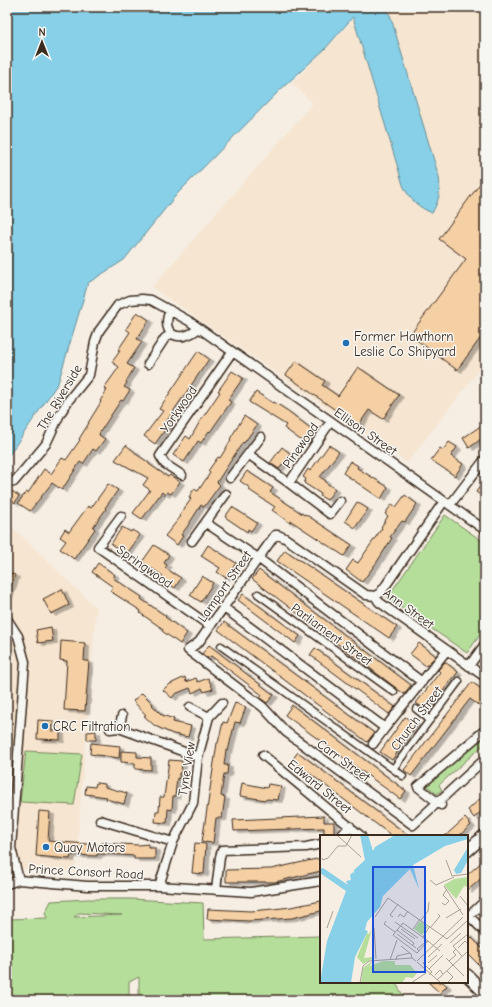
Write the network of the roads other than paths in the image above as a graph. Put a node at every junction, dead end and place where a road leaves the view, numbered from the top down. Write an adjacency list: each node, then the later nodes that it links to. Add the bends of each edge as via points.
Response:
1 (170, 310): 2 (street, The Riverside); 3 (street, via 166,323); 12 (street, The Riverside, via 151,300 142,299 118,305 95,342 89,375 60,414 46,444)
2 (199, 328): 3 (street, via 187,336); 4 (street, The Riverside)
3 (171, 334): 5 (street, via 165,338)
4 (232, 352): 6 (street, Ellison Street); 10 (street, Yorkwood, via 160,456 165,464)
5 (148, 364)
6 (331, 421): 13 (street, Pinewood); 16 (street, Ellison Street)
7 (261, 437): 8 (street)
8 (248, 454): 11 (street); 13 (street, Pinewood)
9 (485, 459): 16 (street)
10 (182, 475)
11 (230, 478)
12 (14, 482)
13 (288, 483): 15 (street, Pinewood, via 330,514)
14 (226, 494): 18 (street)
15 (340, 501)
16 (447, 503): 19 (street, Ellison Street); 24 (street, via 380,593)
17 (121, 516): 27 (street, Springwood, via 98,547)
18 (206, 523): 21 (street); 22 (street)
19 (485, 530)
20 (278, 535): 22 (street, Lamport Street, via 274,535); 24 (street, Ann Street, via 366,595)
21 (192, 541)
22 (258, 558): 25 (street, Lamport Street); 35 (street)
23 (258, 594): 36 (street, Parliament Street)
24 (375, 596): 31 (street, Ann Street, via 379,602)
25 (224, 607): 27 (street, Lamport Street); 44 (street)
26 (7, 619): 63 (street, Prince Consort Road, via 18,636 25,662 11,848)
27 (210, 626): 30 (street, Lamport Street, via 199,642)
28 (485, 644): 32 (street)
29 (221, 646): 52 (street)
30 (188, 650): 54 (street, Carr Street, via 263,707 286,732 413,825)
31 (447, 650): 32 (street, Ann Street); 35 (street)
32 (469, 666): 33 (street, Ann Street)
33 (485, 677)
34 (459, 681): 42 (street, Church Street)
35 (422, 682): 44 (street)
36 (394, 692)
37 (222, 703): 41 (street, Tyne View)
38 (190, 707): 41 (street)
39 (416, 709): 42 (street)
40 (122, 716): 43 (street)
41 (209, 717): 49 (street, Tyne View)
42 (430, 720): 52 (street, Church Street)
43 (119, 728): 45 (street); 49 (street)
44 (386, 728): 47 (street)
45 (110, 729)
46 (485, 730): 54 (street, via 418,787)
47 (373, 744)
48 (263, 755): 56 (street, Edward Street)
49 (198, 757): 60 (street, Tyne View, via 193,803)
50 (485, 759): 54 (street)
51 (485, 766): 54 (street, Carr Street, via 441,806)
52 (393, 769): 53 (street)
53 (403, 776)
54 (437, 803)
55 (100, 820): 60 (street)
56 (350, 826): 57 (street); 58 (street, Edward Street)
57 (342, 835)
58 (361, 835)
59 (485, 835): 62 (main road)
60 (173, 842): 66 (street, Tyne View)
61 (320, 844): 67 (street, via 222,850)
62 (468, 850)
63 (19, 880): 65 (street); 66 (street, Prince Consort Road, via 87,886)
64 (320, 881): 67 (street, Prince Consort Road, via 251,892)
65 (7, 884)
66 (159, 886): 67 (street, Prince Consort Road)
67 (216, 890)
68 (485, 901): 69 (street, via 469,916)
69 (485, 932)
70 (468, 976): 71 (main road)
71 (485, 993)

